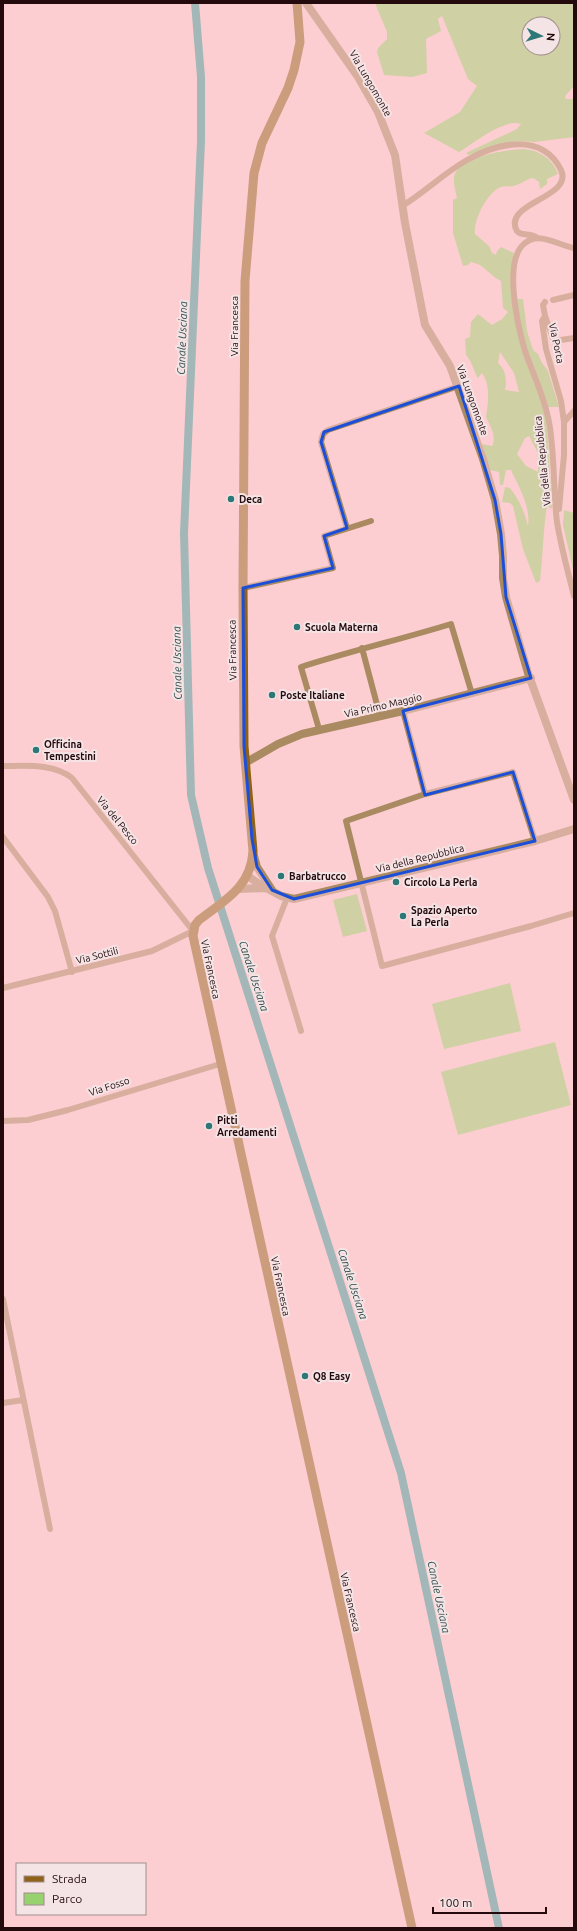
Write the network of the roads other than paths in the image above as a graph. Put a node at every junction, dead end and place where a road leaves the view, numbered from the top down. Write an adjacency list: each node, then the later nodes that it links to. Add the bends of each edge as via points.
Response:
1 (298, 3): 17 (main road, Via Francesca, via 300,42 294,70 262,143 252,188 245,281)
2 (306, 3): 3 (street, Via Lungomonte, via 358,77 378,112 395,155)
3 (402, 206): 4 (street, via 475,155 501,146 529,144 549,155 563,176 557,188 516,217 517,232); 11 (street, Via Lungomonte, via 426,325)
4 (536, 237): 5 (street); 15 (street, Via della Repubblica, via 522,245 517,254 513,272 514,292 526,352 544,398 549,423)
5 (574, 248)
6 (574, 295): 7 (street)
7 (553, 300)
8 (545, 302): 9 (street, Via Porta)
9 (545, 316): 10 (street, Via Porta, via 554,341); 13 (street, Via Porta, via 542,321 546,349 561,401)
10 (574, 338)
11 (459, 386): 16 (street, via 328,430 323,434 321,442); 20 (street, Via Lungomonte, via 494,500 502,542 506,598)
12 (574, 411): 13 (street)
13 (564, 422): 15 (street, Via della Repubblica, via 562,490)
14 (371, 521): 16 (street)
15 (557, 522): 18 (street, Via della Repubblica)
16 (347, 528): 17 (street, via 324,536 333,568)
17 (243, 588): 25 (main road, Via Francesca)
18 (574, 596)
19 (362, 648): 21 (street, via 451,624); 23 (street); 24 (street, via 301,667)
20 (529, 676): 21 (street, Via Primo Maggio); 28 (street, Via Lungomonte)
21 (472, 694): 22 (street, Via Primo Maggio)
22 (403, 711): 23 (street, Via Primo Maggio); 27 (street)
23 (380, 716): 24 (street, Via Primo Maggio)
24 (319, 729): 25 (street, Via Primo Maggio, via 290,738)
25 (245, 763): 32 (main road, Via Francesca)
26 (3, 766): 39 (street, Via del Pesco, via 46,767 64,772 72,778)
27 (425, 794): 31 (street, via 513,772); 34 (street, via 346,821)
28 (574, 800)
29 (574, 829): 31 (street, Via della Repubblica)
30 (3, 837): 40 (street, via 48,896 55,911)
31 (535, 841): 34 (street, Via della Repubblica)
32 (253, 851): 33 (main road, Via Francesca); 35 (street, via 257,867)
33 (248, 876): 35 (street); 36 (main road, Via Francesca)
34 (362, 883): 37 (street, Via della Repubblica, via 294,899); 38 (street, via 382,966)
35 (268, 886): 36 (street); 37 (street)
36 (239, 888): 39 (main road, Via Francesca, via 199,920)
37 (287, 898): 42 (street, via 272,936)
38 (574, 913)
39 (193, 931): 40 (street, Via Sottili, via 152,951); 43 (main road, Via Francesca)
40 (72, 972): 41 (street, Via Sottili)
41 (3, 988)
42 (301, 1031)
43 (220, 1064): 44 (street, Via Fosso, via 68,1110 28,1120); 49 (main road, Via Francesca)
44 (3, 1121)
45 (3, 1299): 46 (street)
46 (23, 1400): 47 (street); 48 (street)
47 (3, 1402)
48 (50, 1529)
49 (412, 1928)

